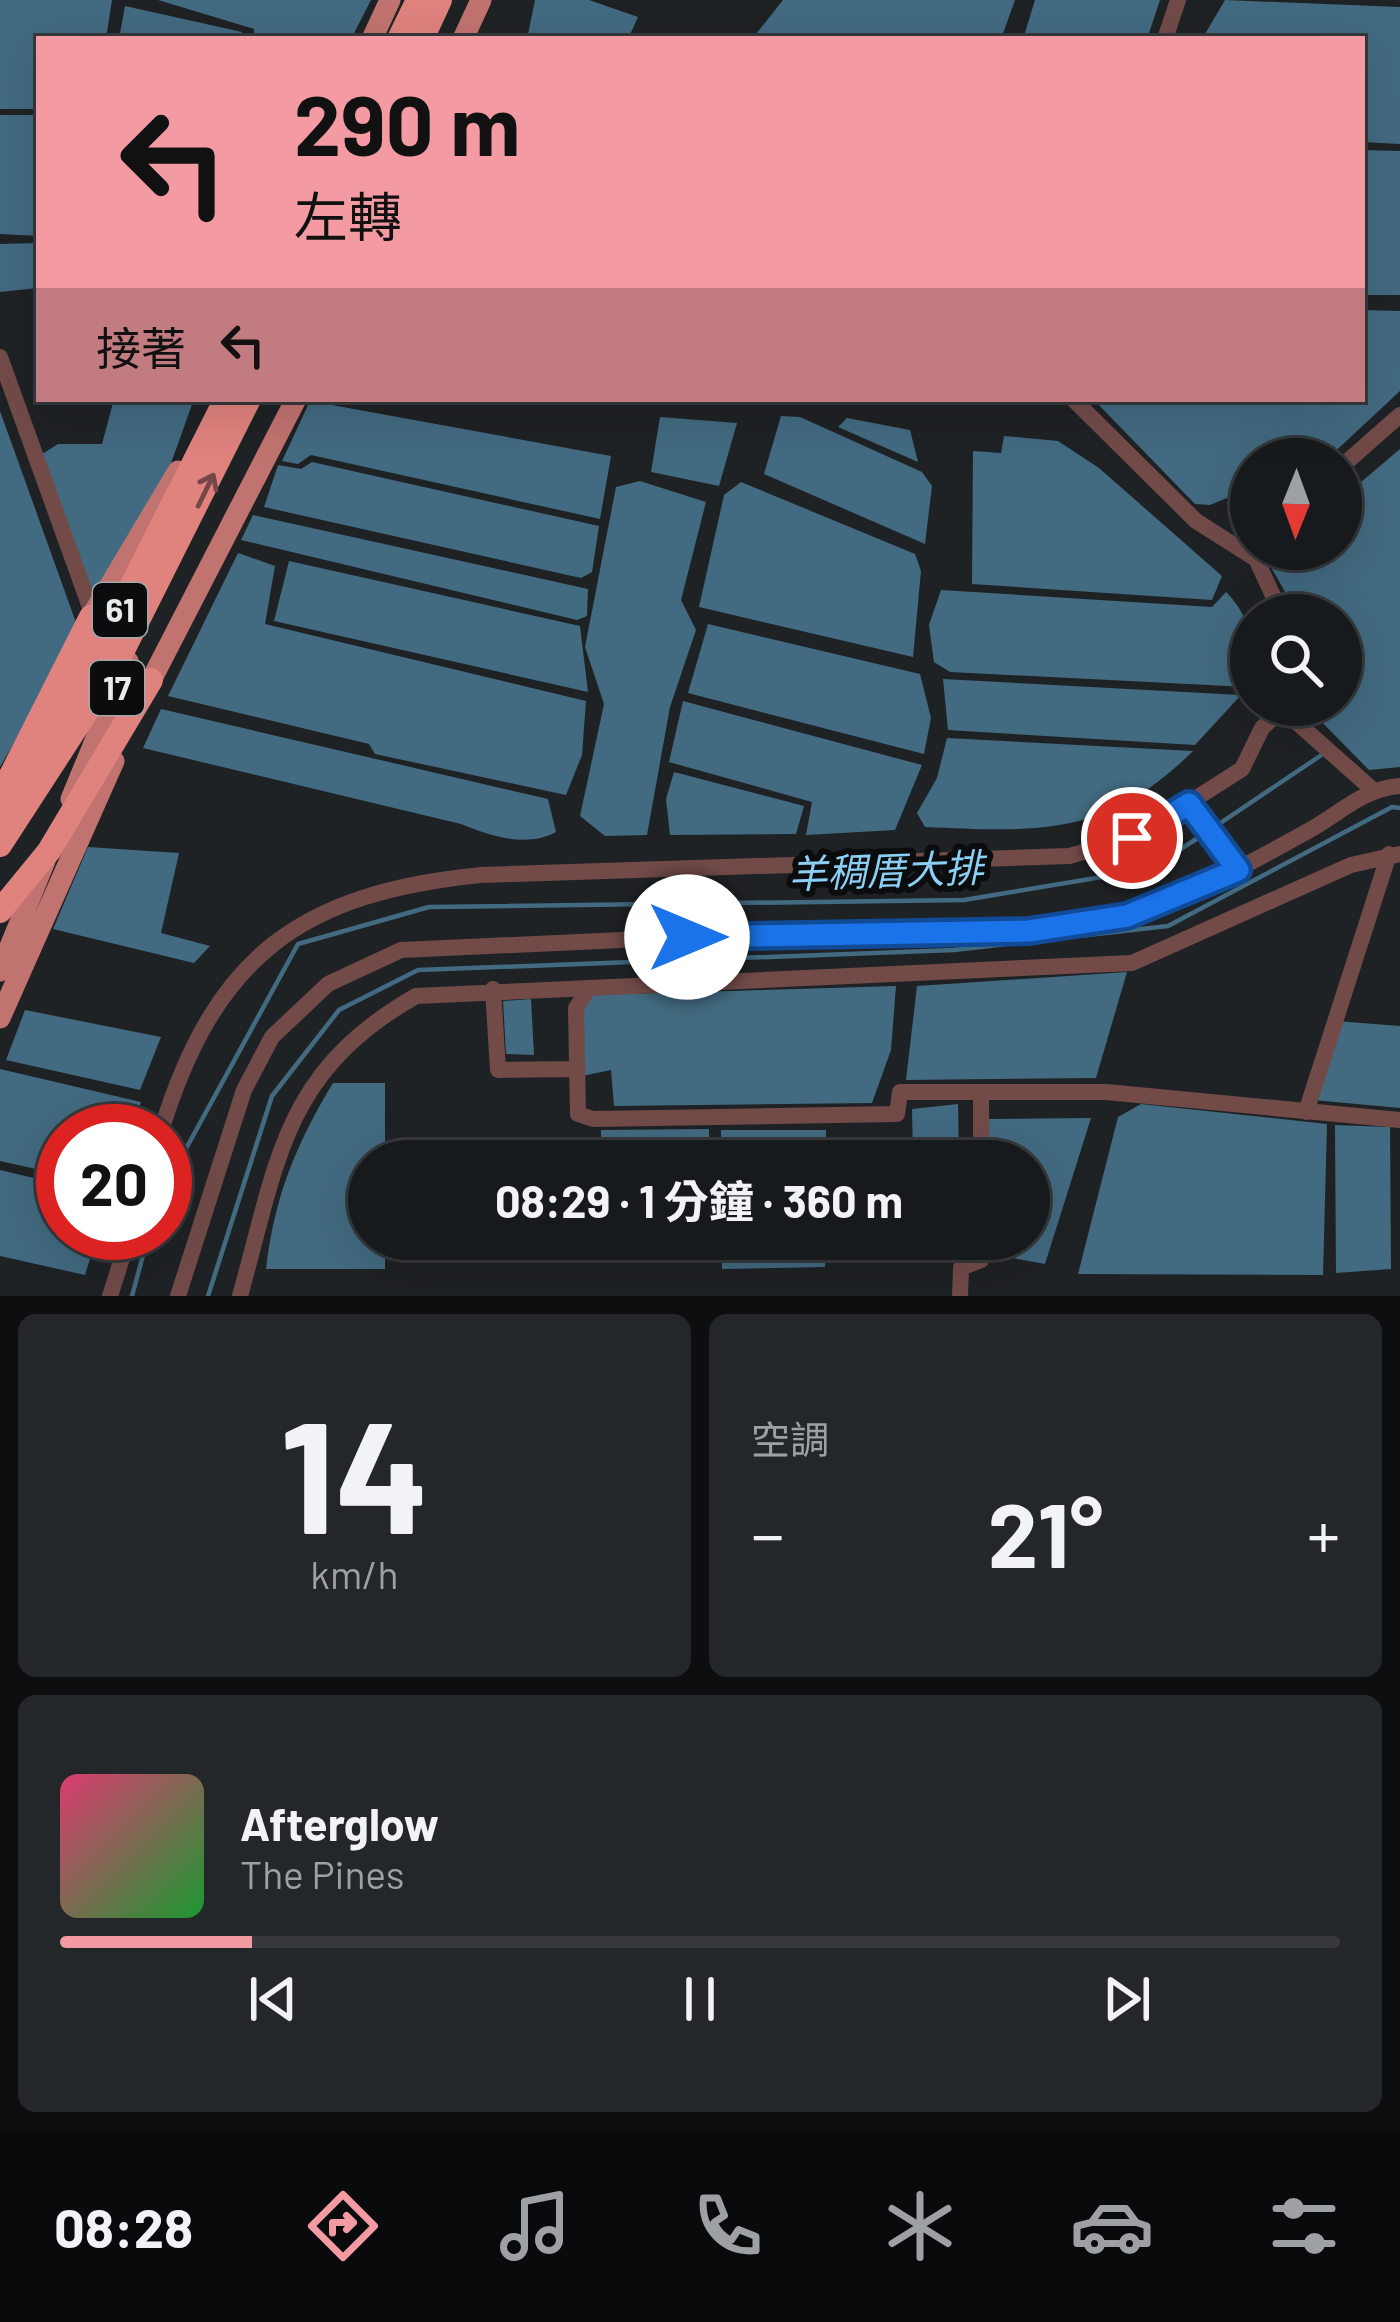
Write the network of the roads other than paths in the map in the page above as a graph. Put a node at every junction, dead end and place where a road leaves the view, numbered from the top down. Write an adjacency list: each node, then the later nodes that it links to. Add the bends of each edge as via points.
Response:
1 (390, 0): 7 (main road)
2 (418, 0): 6 (highway)
3 (440, 0): 6 (highway)
4 (481, 0): 8 (main road)
5 (1178, 0): 9 (street)
6 (413, 35)
7 (373, 36)
8 (464, 36)
9 (1166, 36)
10 (1, 363): 20 (street)
11 (212, 402): 18 (main road, 17)
12 (224, 402): 29 (highway, 61, bridge, via 91,666)
13 (247, 402): 30 (highway, 61, one-way to 13, bridge, via 110,674)
14 (294, 402): 22 (main road, 17)
15 (1076, 402): 19 (street, via 1196,521)
16 (1400, 415): 17 (street)
17 (1362, 448)
18 (184, 460): 20 (main road); 21 (main road, 17)
19 (1230, 539)
20 (91, 617): 21 (street); 27 (highway)
21 (130, 656): 22 (street); 31 (main road, 17)
22 (151, 680): 31 (highway); 38 (main road, 17)
23 (1264, 726): 28 (street, via 1242,769)
24 (1305, 726): 26 (street)
25 (1400, 786): 26 (street)
26 (1373, 790): 33 (street)
27 (0, 794)
28 (1189, 804): 33 (street); 41 (street, via 1132,838 1069,856 411,882 342,906 241,969)
29 (0, 813)
30 (0, 845)
31 (50, 851): 34 (highway); 35 (main road, 17)
32 (1395, 854): 36 (street, via 1351,865 1132,963); 42 (street)
33 (1238, 870): 48 (street, via 1127,916 1029,931 401,950 328,984 272,1037 244,1090)
34 (0, 911)
35 (0, 971)
36 (589, 988): 37 (street); 39 (street, via 576,1008)
37 (493, 989): 39 (street, via 498,1070); 49 (street, via 416,996 338,1050 305,1095 280,1151)
38 (0, 1018)
39 (577, 1069): 40 (street, via 578,1114 593,1119 897,1114 900,1092)
40 (981, 1094): 42 (street, via 1106,1092); 44 (street)
41 (169, 1104)
42 (1306, 1112): 43 (street)
43 (1400, 1120)
44 (981, 1140)
45 (121, 1260): 47 (street)
46 (981, 1260): 50 (street, via 961,1268)
47 (110, 1296)
48 (178, 1296)
49 (240, 1296)
50 (960, 1296)

